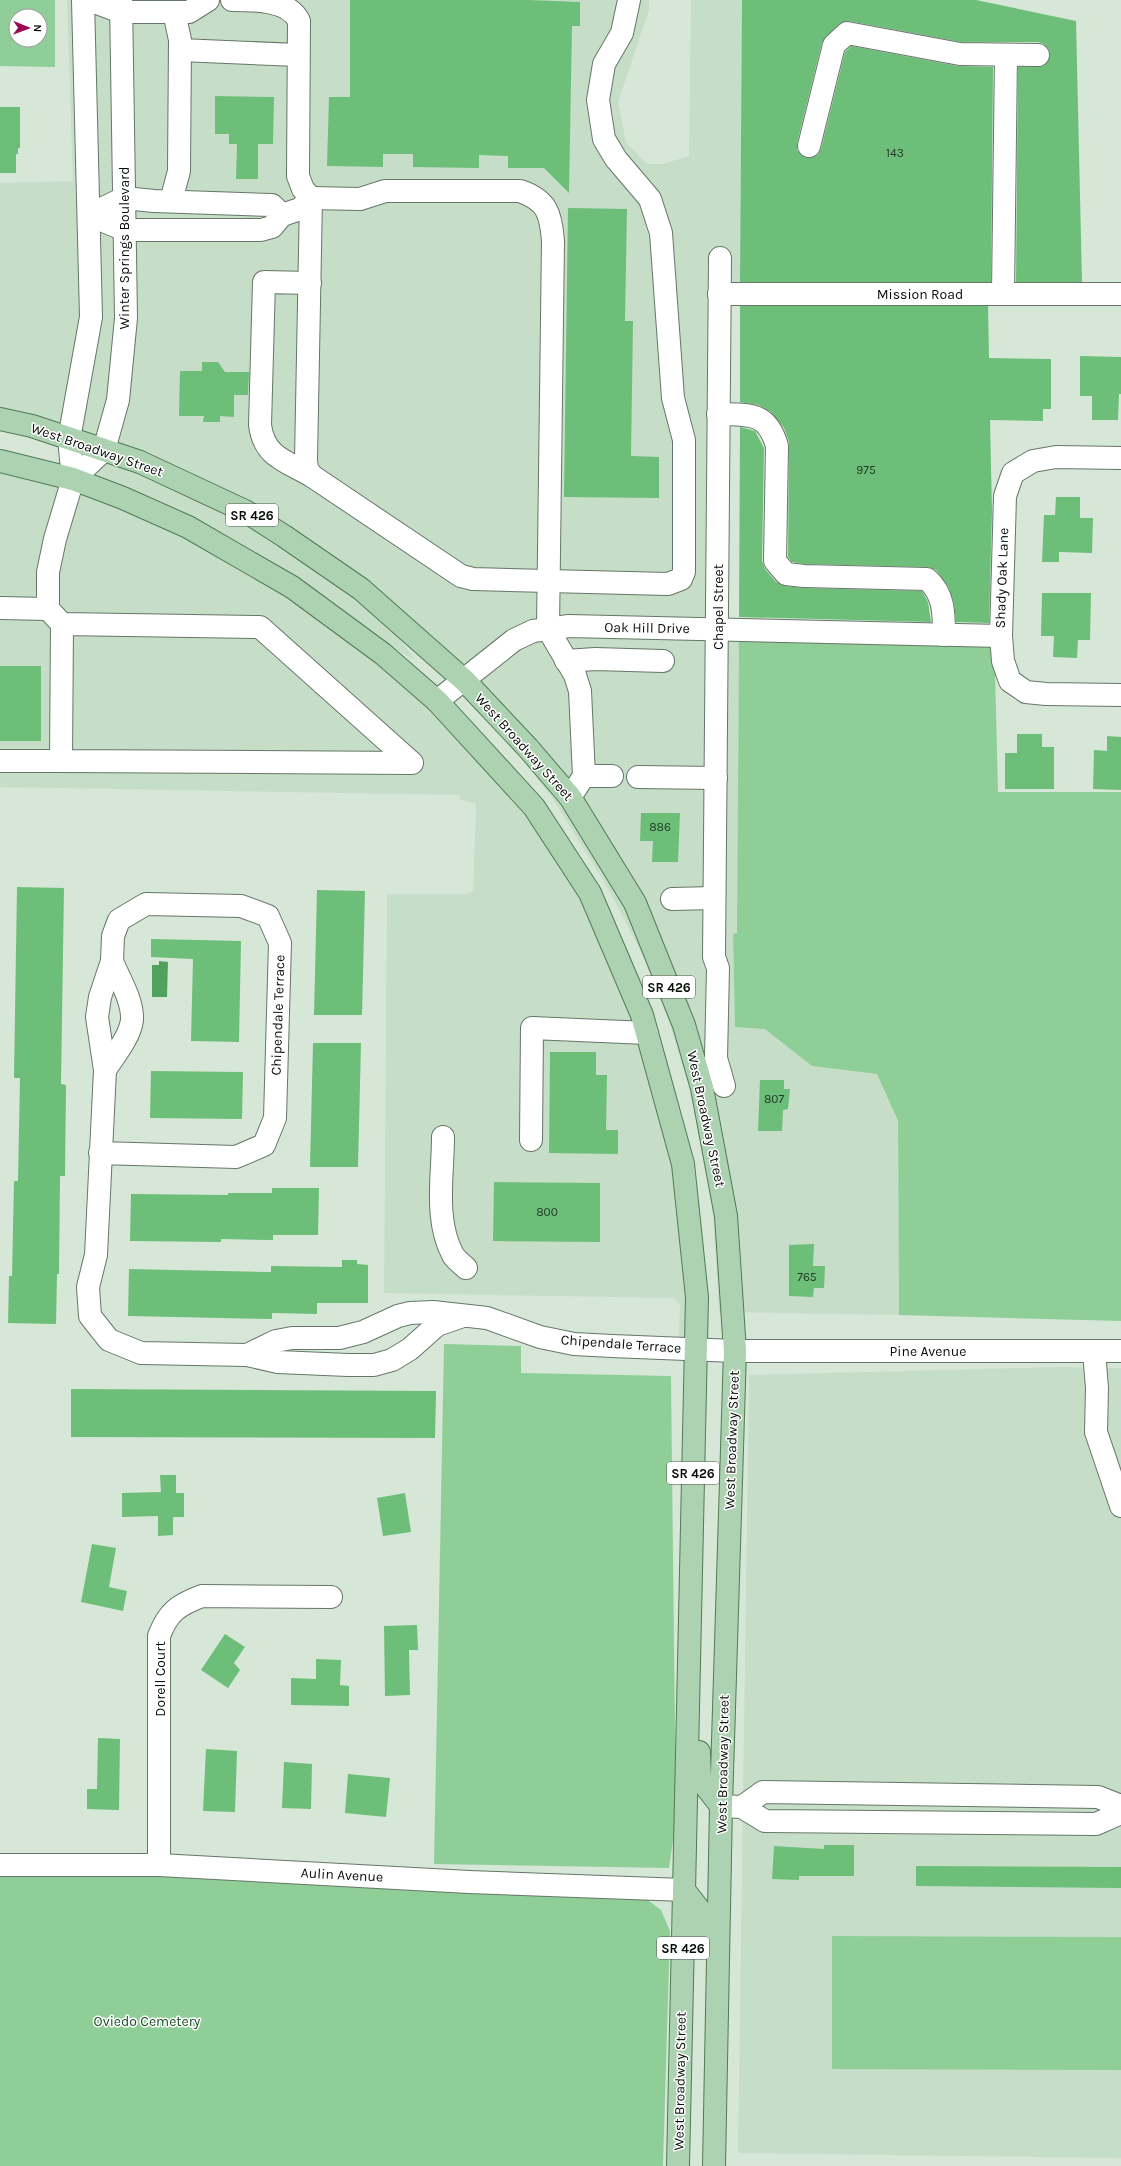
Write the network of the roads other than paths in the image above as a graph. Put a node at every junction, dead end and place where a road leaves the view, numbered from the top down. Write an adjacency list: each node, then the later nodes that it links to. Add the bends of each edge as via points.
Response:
1 (83, 0): 17 (street)
2 (89, 0): 7 (street)
3 (208, 0): 8 (street, via 189,12)
4 (232, 0): 6 (street, via 279,0)
5 (629, 0): 33 (street, via 622,33 604,64 598,100 604,138 616,159 650,199 661,233 673,398 684,440 684,572 681,579 668,584)
6 (291, 3): 10 (street, via 298,21)
7 (121, 6): 8 (street); 14 (street, Winter Springs Boulevard)
8 (174, 12): 9 (street)
9 (180, 50): 10 (street); 16 (street, via 179,171)
10 (298, 55): 15 (street, via 298,176 303,189)
11 (1006, 55): 12 (street); 13 (street, via 960,54 847,33 834,45); 23 (street)
12 (1038, 55)
13 (809, 146)
14 (124, 198): 16 (street); 17 (street); 19 (street, Winter Springs Boulevard)
15 (311, 198): 18 (street, via 300,209); 21 (street); 33 (street, via 360,199 385,191 520,192 532,196 546,208 552,222)
16 (171, 202): 18 (street, via 272,205)
17 (89, 215): 19 (street); 27 (street, via 91,317)
18 (282, 215): 19 (street, via 272,227 261,230)
19 (125, 230): 28 (street, Winter Springs Boulevard, via 126,318 118,400)
20 (720, 258): 22 (street, Chapel Street)
21 (310, 283): 31 (street, via 306,460 307,469); 31 (street, via 264,282 260,425 262,438 270,452)
22 (719, 294): 23 (street, Mission Road); 25 (street, Chapel Street)
23 (1003, 294): 24 (street, Mission Road)
24 (1121, 294)
25 (718, 414): 37 (street, Chapel Street); 38 (street, via 754,415 766,422 773,434 777,446 775,561 786,574 927,579 935,586 944,608)
26 (0, 419): 27 (main road, West Broadway Street / SR 426, via 32,426)
27 (69, 439): 28 (main road, West Broadway Street / SR 426); 32 (street)
28 (104, 450): 32 (street); 42 (main road, West Broadway Street / SR 426, via 140,462 245,511 361,589)
29 (1121, 458): 39 (street, Shady Oak Lane, via 1056,457 1033,461 1014,474 1005,496)
30 (0, 461): 32 (main road, West Broadway Street / SR 426)
31 (312, 476): 33 (street, via 461,576)
32 (73, 479): 35 (street, via 48,572); 44 (main road, West Broadway Street / SR 426, via 188,527 285,583 383,654)
33 (548, 581): 36 (street)
34 (3, 613): 35 (street)
35 (55, 616): 46 (street); 46 (street, via 260,627 412,763)
36 (548, 629): 37 (street, Oak Hill Drive, via 569,626); 40 (street); 42 (street, Oak Hill Drive, via 533,631 514,640)
37 (718, 629): 38 (street, Oak Hill Drive); 50 (street, Chapel Street)
38 (944, 634): 39 (street, Oak Hill Drive)
39 (1001, 636): 43 (street, Shady Oak Lane, via 1003,661 1010,681 1026,692)
40 (566, 661): 41 (street); 47 (street, via 575,675 580,691)
41 (663, 661)
42 (465, 681): 44 (street, Oak Hill Drive); 51 (main road, West Broadway Street / SR 426)
43 (1121, 694)
44 (437, 701): 55 (main road, West Broadway Street / SR 426, via 534,807 590,893 642,1015)
45 (0, 761): 46 (street)
46 (60, 761)
47 (584, 776): 48 (street); 51 (street)
48 (612, 776)
49 (638, 777): 50 (street)
50 (716, 778): 52 (street, Chapel Street)
51 (570, 797): 67 (main road, West Broadway Street / SR 426, via 635,903 684,1024 703,1095 726,1216)
52 (714, 898): 53 (street); 57 (street, Chapel Street, via 714,957 718,968 716,1058)
53 (672, 899)
54 (112, 961): 56 (street, Chipendale Terrace, via 100,997 97,1017); 56 (street, Chipendale Terrace, via 130,1005 132,1021 125,1038); 60 (street, Chipendale Terrace, via 113,936 119,920 146,904 241,906 268,916 280,943 275,1118 264,1146 236,1158)
55 (646, 1033): 59 (street, via 532,1028); 66 (main road, West Broadway Street / SR 426, via 683,1164 697,1297)
56 (105, 1070): 60 (street, Chipendale Terrace)
57 (724, 1086)
58 (443, 1137): 61 (street, via 442,1221 454,1256)
59 (531, 1140)
60 (100, 1153): 70 (street, Chipendale Terrace, via 96,1256 88,1287 90,1316 109,1340 141,1353)
61 (466, 1268)
62 (410, 1313): 63 (street, Chipendale Terrace, via 433,1312); 64 (street, Chipendale Terrace); 65 (street)
63 (462, 1316): 65 (street, Chipendale Terrace, via 437,1325 425,1333); 66 (street, Chipendale Terrace, via 486,1318 540,1337 574,1344)
64 (363, 1332): 70 (street, Chipendale Terrace, via 339,1338 292,1338 276,1341); 71 (street)
65 (420, 1341): 71 (street, Chipendale Terrace, via 392,1360)
66 (696, 1350): 67 (street, Chipendale Terrace); 74 (main road, West Broadway Street / SR 426)
67 (734, 1351): 68 (street, Pine Avenue); 75 (main road, West Broadway Street / SR 426)
68 (1094, 1351): 69 (street, Pine Avenue); 72 (street, via 1097,1388 1096,1432)
69 (1121, 1351)
70 (247, 1355): 71 (street, Chipendale Terrace, via 278,1362)
71 (374, 1365)
72 (1121, 1506)
73 (331, 1597): 79 (street, Dorell Court, via 202,1596 183,1603 165,1620 159,1636)
74 (687, 1730): 75 (main road, via 700,1754 700,1779); 80 (main road, West Broadway Street / SR 426)
75 (732, 1806): 76 (street, via 763,1792 1098,1797); 77 (street, via 765,1821 1096,1824); 81 (main road, West Broadway Street / SR 426)
76 (1121, 1806)
77 (1121, 1813)
78 (0, 1865): 79 (street, Aulin Avenue)
79 (159, 1866): 80 (street, Aulin Avenue)
80 (684, 1890): 81 (main road, via 705,1917 705,1945); 82 (main road, West Broadway Street / SR 426)
81 (719, 1958): 83 (main road, West Broadway Street / SR 426)
82 (678, 2166)
83 (714, 2166)

